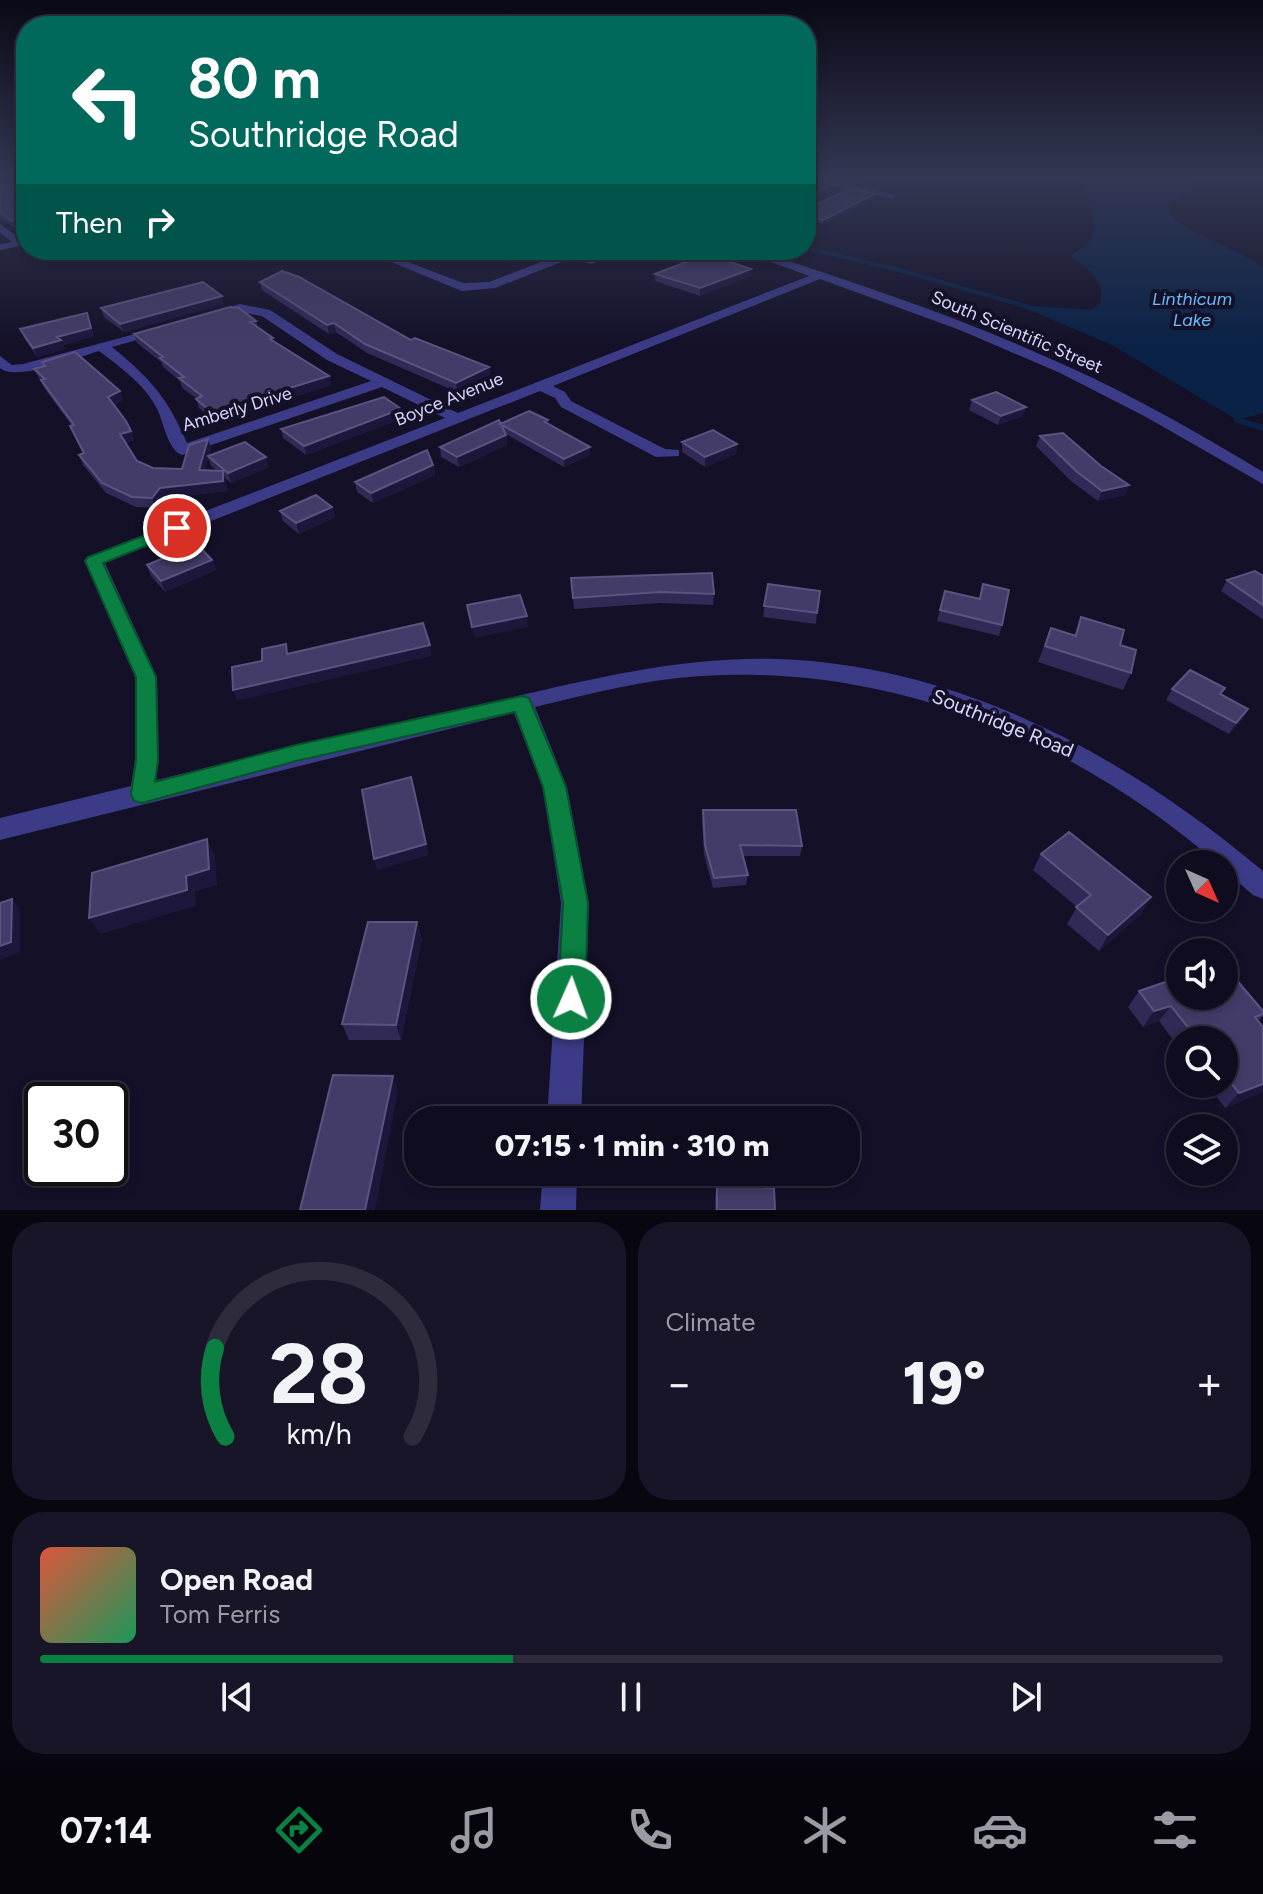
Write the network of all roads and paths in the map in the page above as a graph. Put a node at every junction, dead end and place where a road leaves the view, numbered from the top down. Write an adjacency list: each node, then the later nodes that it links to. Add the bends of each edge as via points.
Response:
1 (393, 260): 2 (street, via 462,287 491,285)
2 (556, 260)
3 (774, 260): 4 (street, South Scientific Street)
4 (821, 275): 10 (street, Boyce Avenue); 13 (street, South Scientific Street, via 1038,358)
5 (203, 317): 9 (street, via 232,309 259,310)
6 (174, 325): 7 (street)
7 (102, 346): 8 (street, via 24,368 9,369); 9 (street, Amberly Drive, via 163,405 182,450)
8 (1, 362)
9 (383, 382): 11 (street)
10 (540, 385): 11 (street, Boyce Avenue); 12 (street, via 590,418 662,454)
11 (457, 418): 15 (street, Boyce Avenue, via 94,562 146,677)
12 (673, 453)
13 (1263, 479)
14 (522, 703): 15 (street, Southridge Road, via 296,753); 17 (street, Southridge Road, via 702,668 804,668 908,687 969,705 1079,754 1193,827); 18 (street, via 555,787 575,903)
15 (142, 794): 16 (street, Southridge Road)
16 (0, 829)
17 (1263, 887)
18 (565, 1106)
19 (559, 1186): 20 (street)
20 (558, 1210)

